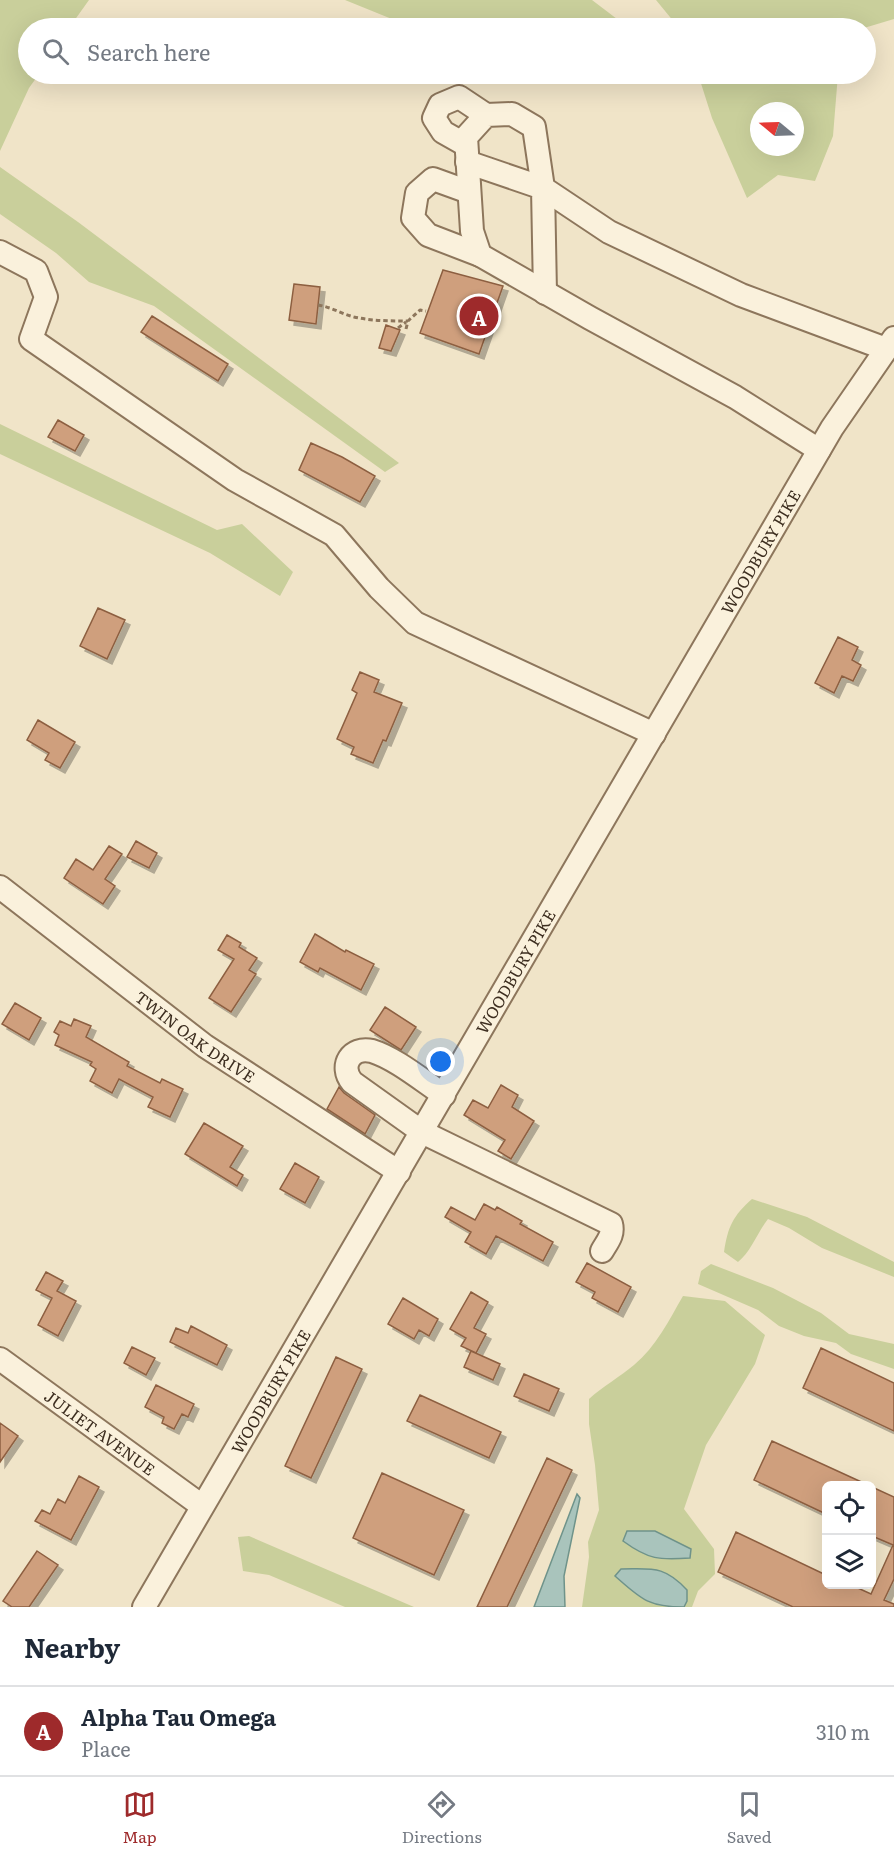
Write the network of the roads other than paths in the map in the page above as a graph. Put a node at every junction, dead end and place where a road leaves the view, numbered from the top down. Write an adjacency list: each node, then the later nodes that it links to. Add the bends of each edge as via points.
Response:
1 (486, 115): 2 (street, via 466,137); 2 (street, via 459,97 440,105 434,118); 3 (street, via 512,114 534,127)
2 (467, 154): 3 (street); 4 (street)
3 (543, 188): 7 (street); 8 (street, via 609,232 741,295)
4 (470, 192): 6 (street, via 472,231); 6 (street, via 433,179 417,193 413,218 428,235)
5 (0, 252): 10 (street, via 36,271 43,288 46,297 31,339 235,480 334,535 415,623)
6 (480, 255): 7 (street)
7 (545, 293): 9 (street, via 735,397)
8 (890, 343): 9 (street, WOODBURY PIKE)
9 (819, 450): 10 (street, WOODBURY PIKE)
10 (654, 735): 12 (street, WOODBURY PIKE)
11 (0, 887): 14 (street, TWIN OAK DRIVE, via 206,1046)
12 (444, 1095): 13 (street, WOODBURY PIKE); 13 (street, via 372,1051 361,1050 349,1059 347,1076 352,1082)
13 (422, 1132): 14 (street, WOODBURY PIKE); 15 (street, via 611,1224 610,1237)
14 (399, 1172): 17 (street, WOODBURY PIKE)
15 (602, 1251)
16 (0, 1359): 17 (street, JULIET AVENUE)
17 (202, 1506): 18 (street, WOODBURY PIKE)
18 (144, 1607)

